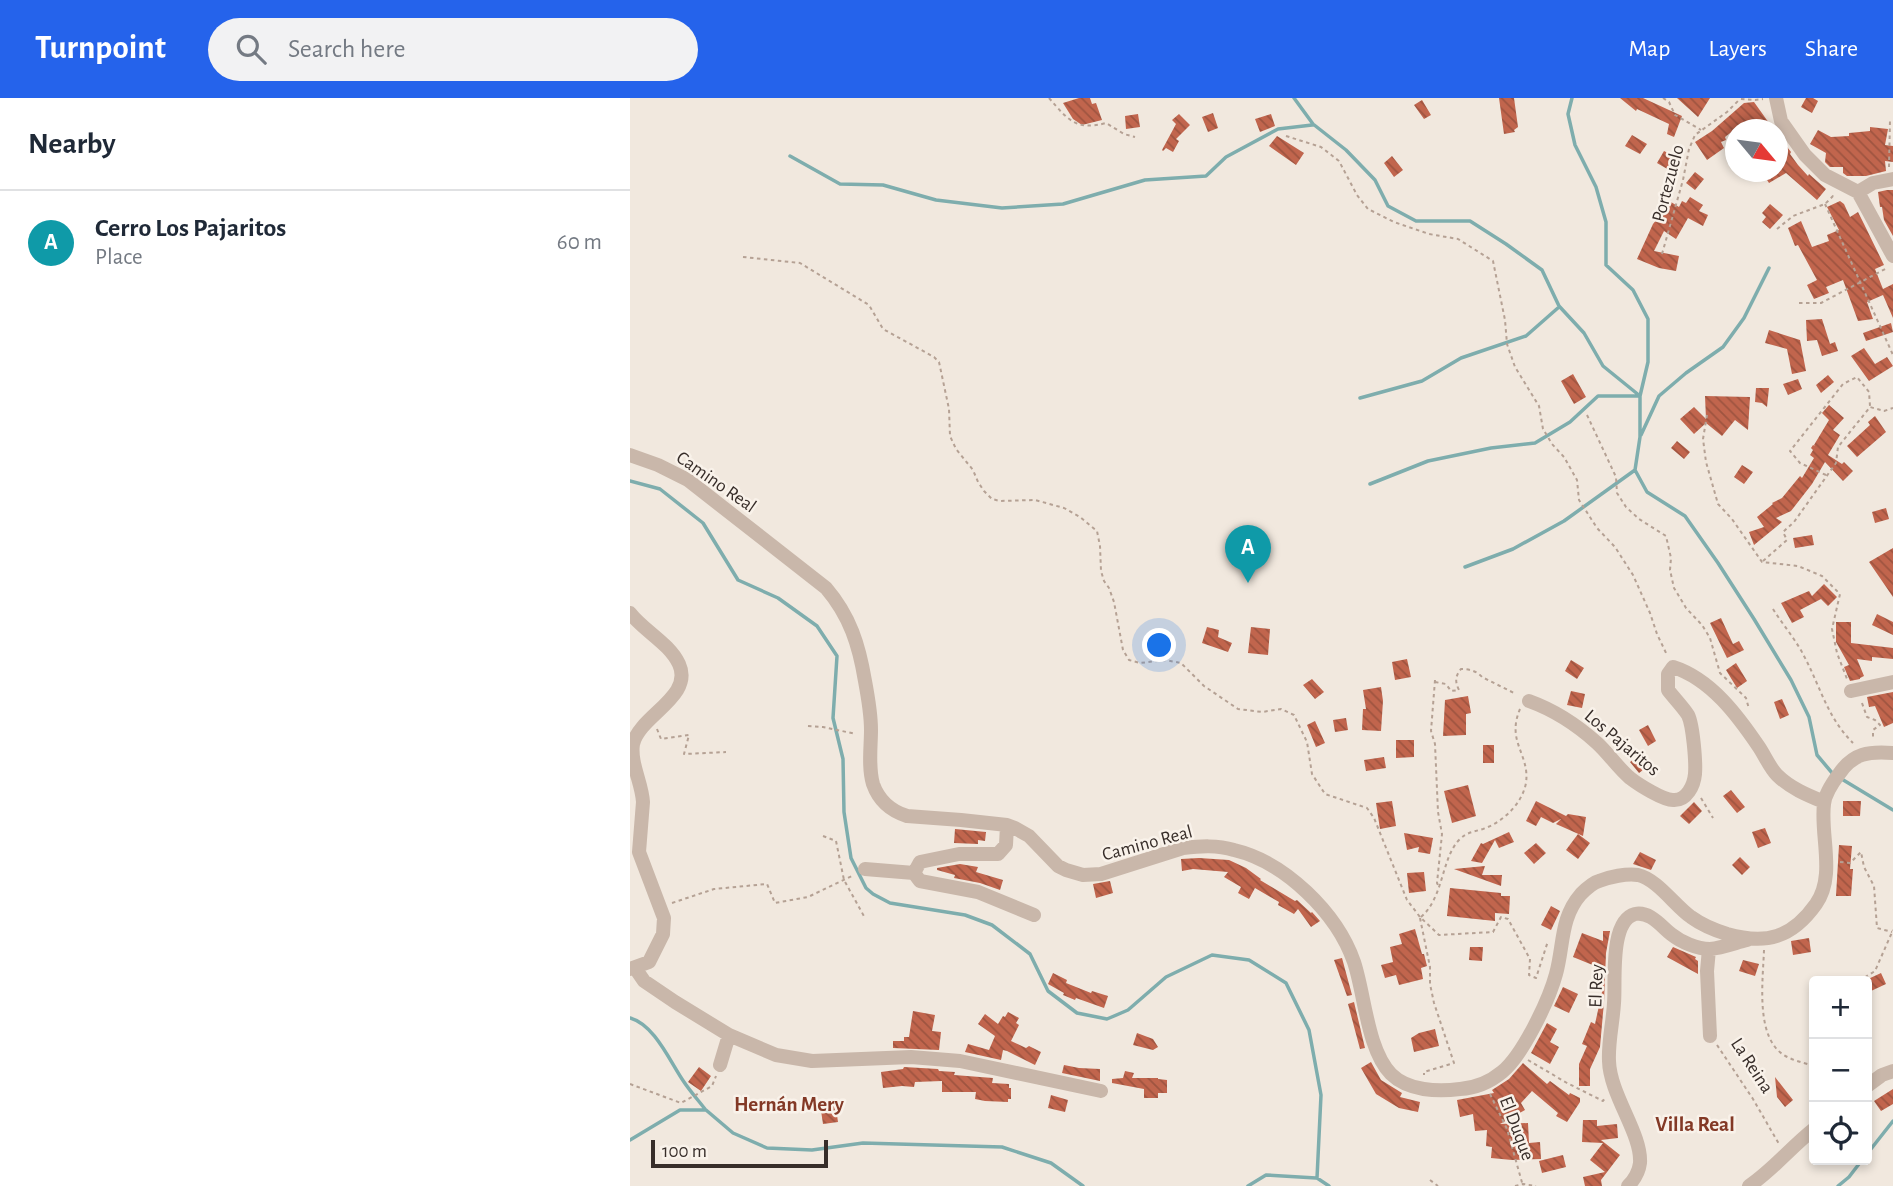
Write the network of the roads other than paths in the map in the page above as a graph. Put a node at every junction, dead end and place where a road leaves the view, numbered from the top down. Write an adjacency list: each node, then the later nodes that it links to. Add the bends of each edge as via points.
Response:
1 (1776, 98): 3 (street, via 1781,121 1805,155 1825,175)
2 (1891, 179): 3 (street)
3 (1858, 192): 4 (street)
4 (1893, 256)
5 (630, 455): 12 (street, Camino Real, via 688,480 836,599 861,654 871,728 872,780 886,805 915,818)
6 (630, 613): 18 (street, via 668,650 681,674 676,692 637,732 631,752 642,794 639,852 664,918 663,934 649,962)
7 (1893, 682): 8 (street)
8 (1852, 691)
9 (1529, 701): 11 (street, Los Pajaritos, via 1573,724 1631,779 1673,800 1692,788 1695,773 1689,716 1668,690 1673,667 1686,671 1737,716 1776,774 1801,793)
10 (1893, 753): 11 (street, via 1870,753 1846,764)
11 (1824, 802): 16 (street, via 1824,885 1817,902 1786,933)
12 (1007, 825): 14 (street, via 1006,845 998,854 959,854 920,862); 16 (street, Camino Real, via 1029,836 1058,866 1083,875 1101,874 1196,846 1232,849 1258,858 1308,892 1329,915 1353,961 1377,1052 1402,1083 1423,1089 1462,1089 1485,1083 1518,1054 1556,977 1566,918 1587,888 1599,881 1639,876 1698,922)
13 (865, 869): 14 (street)
14 (914, 873): 15 (street, via 920,881 978,892)
15 (1034, 915)
16 (1758, 939): 17 (street)
17 (1709, 949): 20 (street, La Reina); 26 (street, El Rey, via 1681,940 1647,915 1632,915 1624,921 1616,947 1608,1060 1638,1149 1640,1164)
18 (632, 968): 19 (street, via 644,981)
19 (729, 1035): 21 (street); 24 (street, via 776,1055 812,1061 911,1057 960,1061)
20 (1710, 1036)
21 (720, 1065)
22 (1893, 1070): 23 (street)
23 (1872, 1082)
24 (1101, 1091)
25 (1809, 1133): 27 (street)
26 (1628, 1186)
27 (1749, 1186)

